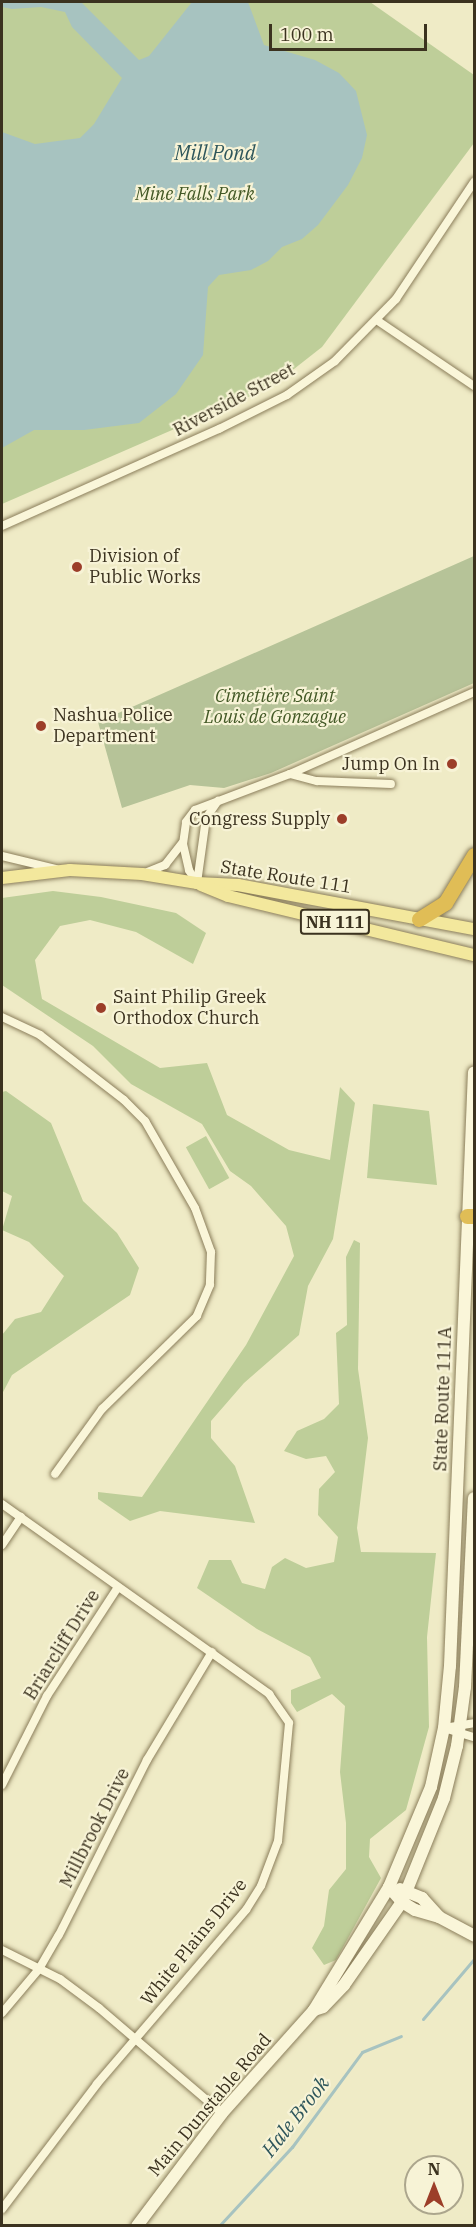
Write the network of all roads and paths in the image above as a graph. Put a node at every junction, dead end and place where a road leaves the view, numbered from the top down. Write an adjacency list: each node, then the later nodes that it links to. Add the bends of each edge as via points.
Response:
1 (474, 182): 2 (street, Riverside Street, via 430,251)
2 (378, 321): 3 (street); 4 (street, Riverside Street, via 335,361 287,395)
3 (474, 386)
4 (2, 526)
5 (474, 692): 6 (street)
6 (290, 774): 7 (street, via 317,782); 8 (street)
7 (391, 784)
8 (220, 800): 9 (street, via 190,814); 15 (street, via 206,818)
9 (183, 840): 13 (street, via 165,865); 15 (street, via 187,866)
10 (474, 855): 16 (highway, via 445,903)
11 (2, 856): 12 (street)
12 (59, 870): 13 (main road, NH 111); 14 (main road, NH 111)
13 (142, 874): 15 (main road, NH 111)
14 (2, 878)
15 (197, 883): 16 (main road, State Route 111 / NH 111, via 238,885); 18 (main road, State Route 111 / NH 111, via 228,897)
16 (419, 919): 17 (main road, State Route 111 / NH 111)
17 (474, 929)
18 (474, 955)
19 (2, 1017): 22 (street, via 40,1035 145,1121 195,1208 211,1252 210,1285 197,1316 102,1409)
20 (474, 1072): 21 (main road, State Route 111A)
21 (471, 1216): 30 (main road, State Route 111A)
22 (55, 1474)
23 (474, 1498): 31 (main road)
24 (2, 1503): 25 (street, White Plains Drive)
25 (21, 1517): 26 (street); 27 (street, White Plains Drive)
26 (2, 1545)
27 (118, 1587): 28 (street, White Plains Drive); 33 (street, Briarcliff Drive, via 47,1696)
28 (212, 1652): 40 (street, Millbrook Drive, via 147,1760); 43 (street, White Plains Drive, via 269,1694 289,1723 278,1841 272,1864 246,1910)
29 (474, 1723): 31 (street)
30 (444, 1728): 31 (street); 34 (main road, Main Dunstable Road, via 420,1821)
31 (459, 1729): 32 (street); 35 (main road, Main Dunstable Road, via 444,1798)
32 (474, 1737)
33 (2, 1785)
34 (389, 1887): 35 (main road); 36 (main road); 41 (main road, Main Dunstable Road)
35 (408, 1890): 36 (main road, Main Dunstable Road); 37 (main road, via 433,1907)
36 (402, 1902): 37 (main road); 41 (main road, Main Dunstable Road, via 344,1984 323,2007)
37 (439, 1917): 38 (main road)
38 (474, 1936)
39 (2, 1950): 40 (street)
40 (39, 1969): 42 (street, Millbrook Drive); 43 (street, via 99,2008)
41 (314, 2010): 44 (main road, Main Dunstable Road)
42 (2, 2013)
43 (136, 2040): 44 (street); 45 (street, White Plains Drive, via 97,2084)
44 (222, 2114): 46 (main road, Main Dunstable Road)
45 (2, 2209)
46 (136, 2226)

